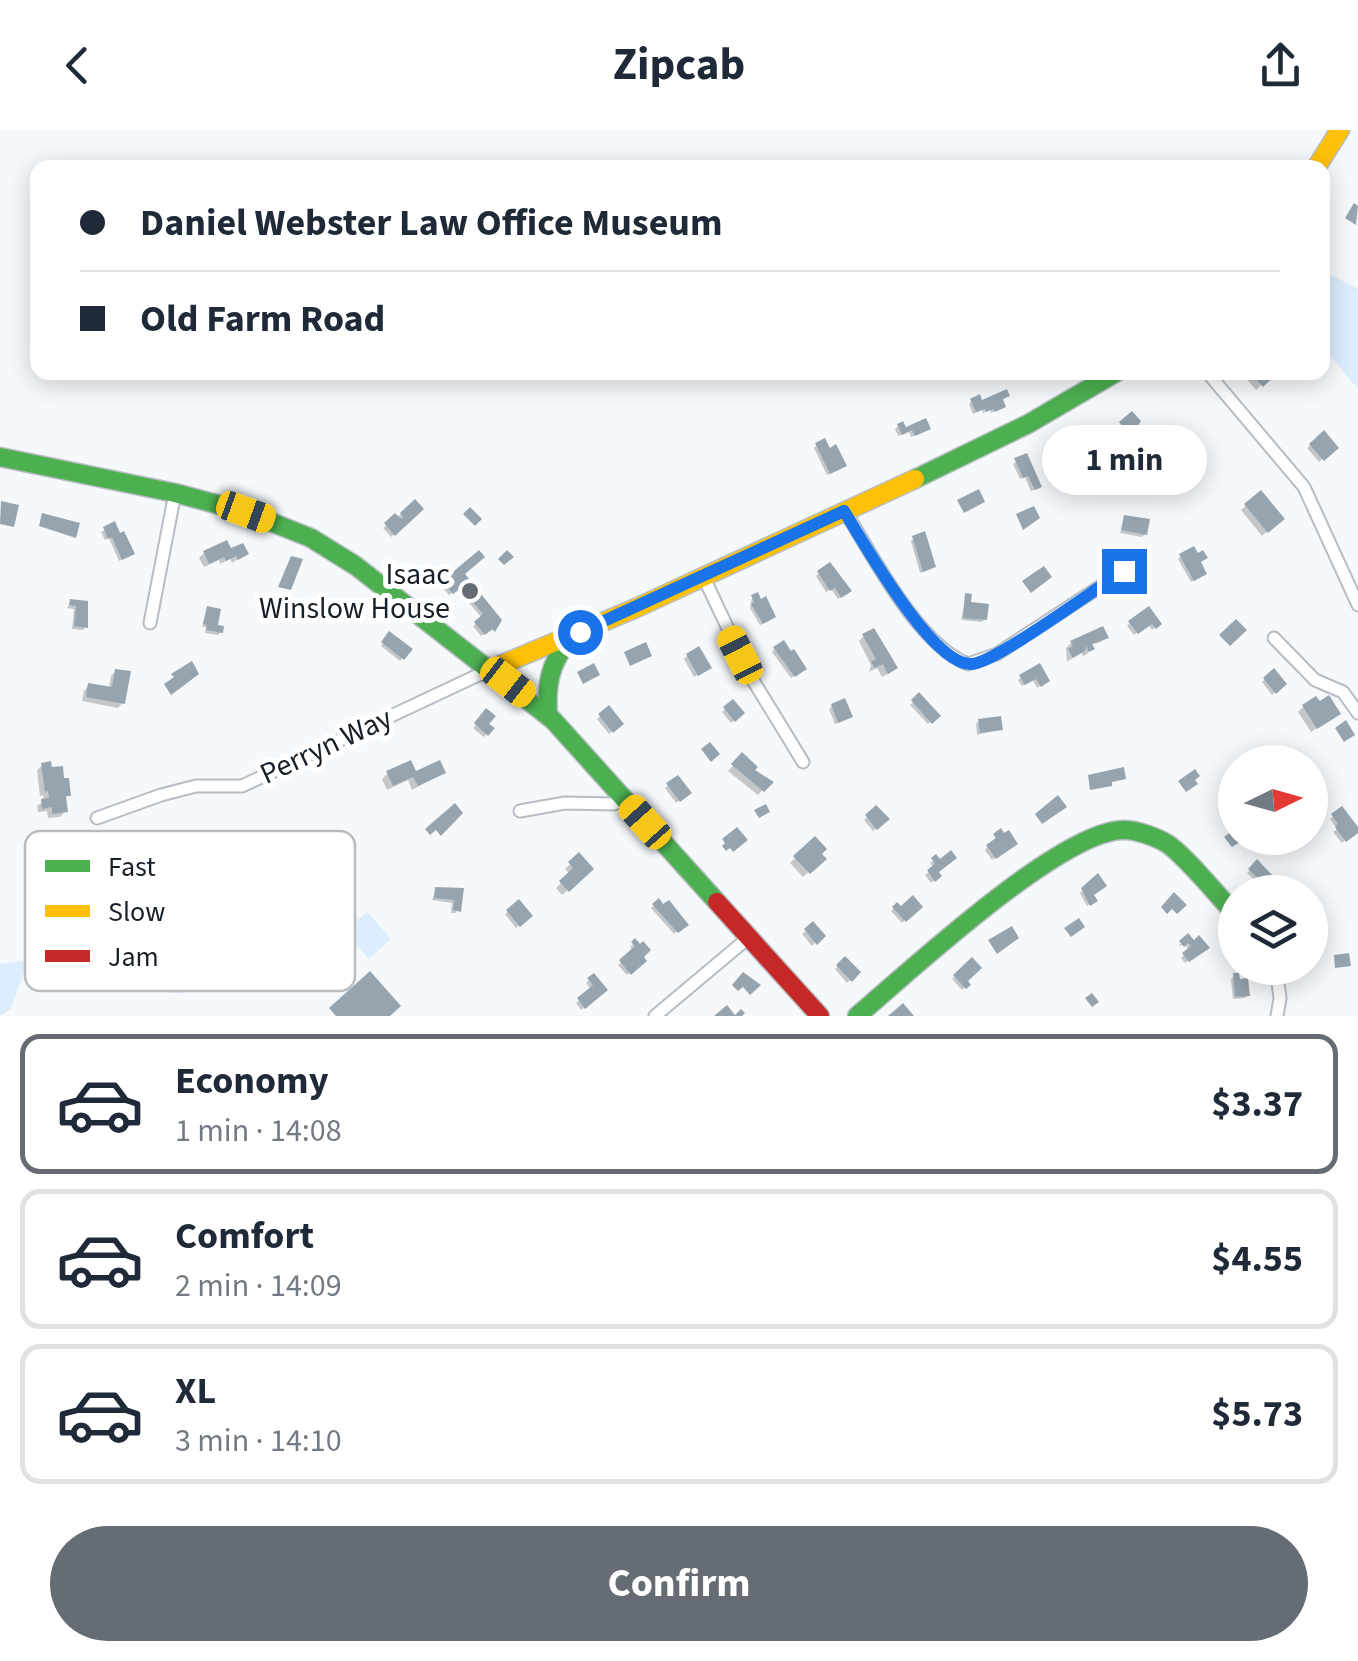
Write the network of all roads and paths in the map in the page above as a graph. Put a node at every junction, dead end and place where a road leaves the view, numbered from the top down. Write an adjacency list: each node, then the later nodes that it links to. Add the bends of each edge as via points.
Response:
1 (1340, 130): 2 (street)
2 (1321, 160)
3 (1103, 380): 7 (street, via 1021,428)
4 (1214, 380): 10 (street, via 1304,487)
5 (0, 458): 6 (street)
6 (175, 493): 11 (street); 14 (street, via 311,538)
7 (844, 511): 8 (street, via 907,610 968,664 997,654); 9 (street)
8 (1124, 571)
9 (703, 576): 12 (street); 17 (street, via 751,677)
10 (1358, 605)
11 (150, 622)
12 (580, 632): 14 (street); 16 (street, via 556,654)
13 (1274, 638): 15 (street, via 1305,672 1344,692)
14 (491, 669): 16 (street); 20 (street, Perryn Way, via 242,786 196,786)
15 (1358, 713)
16 (548, 716): 18 (street)
17 (802, 762)
18 (625, 800): 19 (street); 22 (street)
19 (520, 811)
20 (98, 818)
21 (1218, 896): 26 (street, via 1167,843 1126,830 1103,833 984,908)
22 (748, 938): 24 (street); 25 (street)
23 (1278, 985): 27 (street)
24 (655, 1016)
25 (820, 1016)
26 (857, 1016)
27 (1277, 1016)

